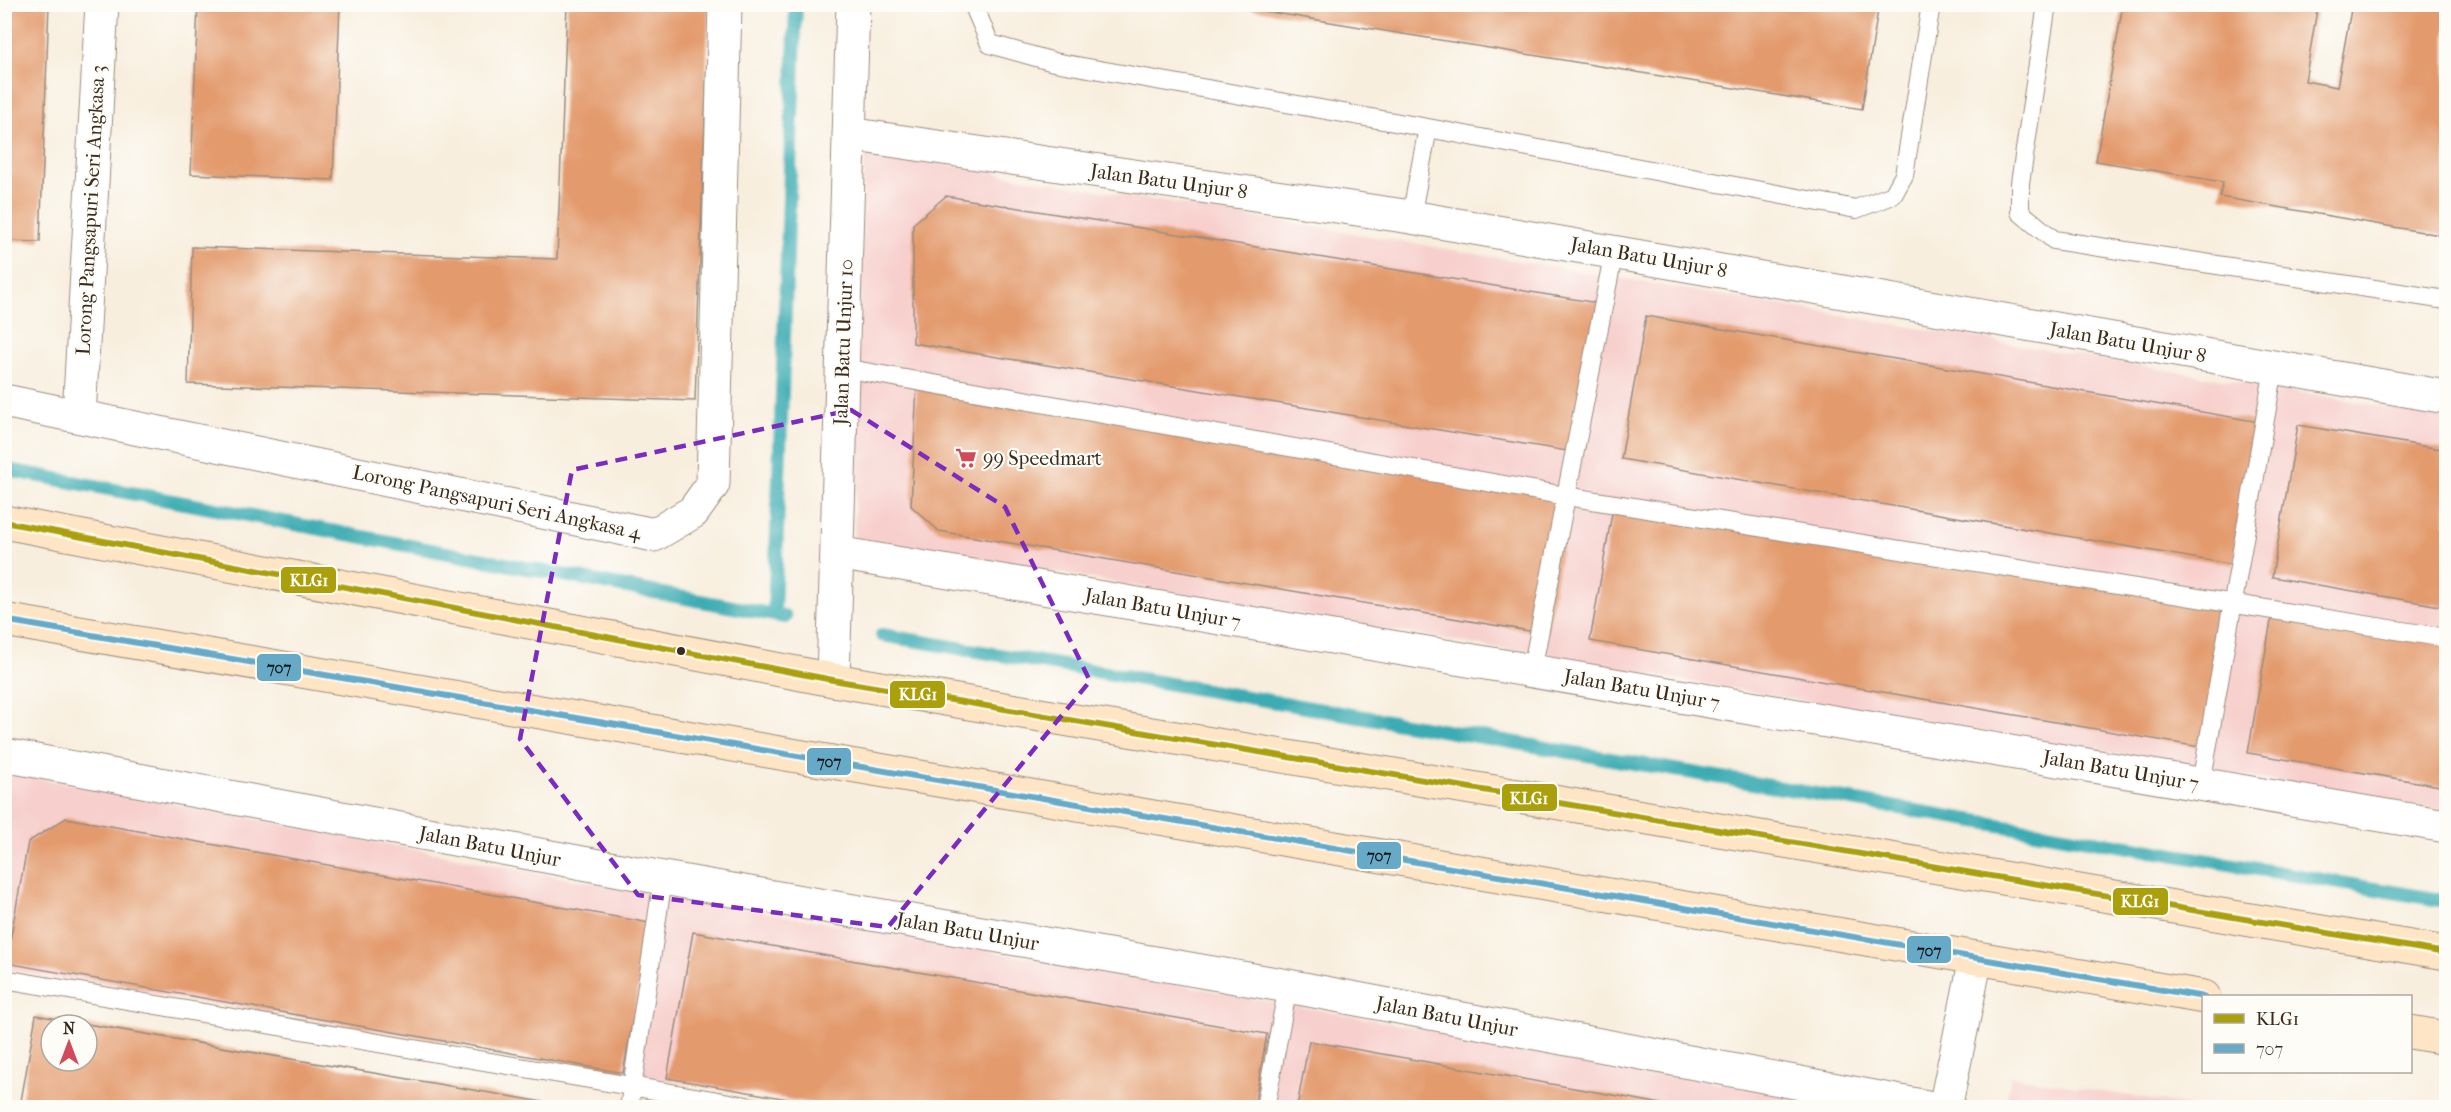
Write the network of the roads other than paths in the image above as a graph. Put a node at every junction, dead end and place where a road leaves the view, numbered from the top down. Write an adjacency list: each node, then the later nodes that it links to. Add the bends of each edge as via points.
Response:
1 (102, 4): 16 (street, Lorong Pangsapuri Seri Angkasa 3)
2 (725, 4): 16 (street, Lorong Pangsapuri Seri Angkasa 4, via 712,484 693,512 654,535)
3 (853, 4): 8 (street, Jalan Batu Unjur 10)
4 (973, 4): 7 (lane, via 990,44 1043,59)
5 (1931, 4): 7 (lane, via 1904,175 1893,195 1856,209)
6 (2047, 4): 11 (lane, via 2020,183 2020,212 2054,240)
7 (1428, 128): 9 (lane)
8 (849, 134): 9 (street, Jalan Batu Unjur 8); 12 (street, Jalan Batu Unjur 10)
9 (1411, 217): 10 (street, Jalan Batu Unjur 8)
10 (1614, 251): 13 (street, Jalan Batu Unjur 8); 17 (lane)
11 (2446, 300)
12 (843, 368): 17 (lane); 19 (street, Jalan Batu Unjur 10)
13 (2274, 368): 14 (street, Jalan Batu Unjur 8); 20 (lane)
14 (2446, 397)
15 (4, 401): 16 (street, Lorong Pangsapuri Seri Angkasa 4)
16 (79, 416)
17 (1566, 496): 20 (lane); 23 (lane)
18 (4, 522): 24 (main road)
19 (837, 553): 23 (street, Jalan Batu Unjur 7); 24 (street, Jalan Batu Unjur 10)
20 (2233, 603): 22 (lane); 26 (lane)
21 (4, 620): 30 (main road)
22 (2446, 639)
23 (1532, 670): 26 (street, Jalan Batu Unjur 7)
24 (833, 680): 29 (main road)
25 (4, 755): 28 (street, Jalan Batu Unjur)
26 (2201, 784): 27 (street, Jalan Batu Unjur 7)
27 (2446, 826)
28 (663, 878): 32 (street, Jalan Batu Unjur); 36 (lane)
29 (2446, 953)
30 (1976, 958): 33 (main road); 41 (street)
31 (4, 979): 36 (lane)
32 (1288, 986): 39 (lane); 40 (street, Jalan Batu Unjur)
33 (2202, 997)
34 (2412, 1032): 35 (main road)
35 (2446, 1038)
36 (633, 1085): 37 (lane); 38 (lane)
37 (629, 1107)
38 (759, 1107)
39 (1265, 1107)
40 (1932, 1107)
41 (1946, 1107)

